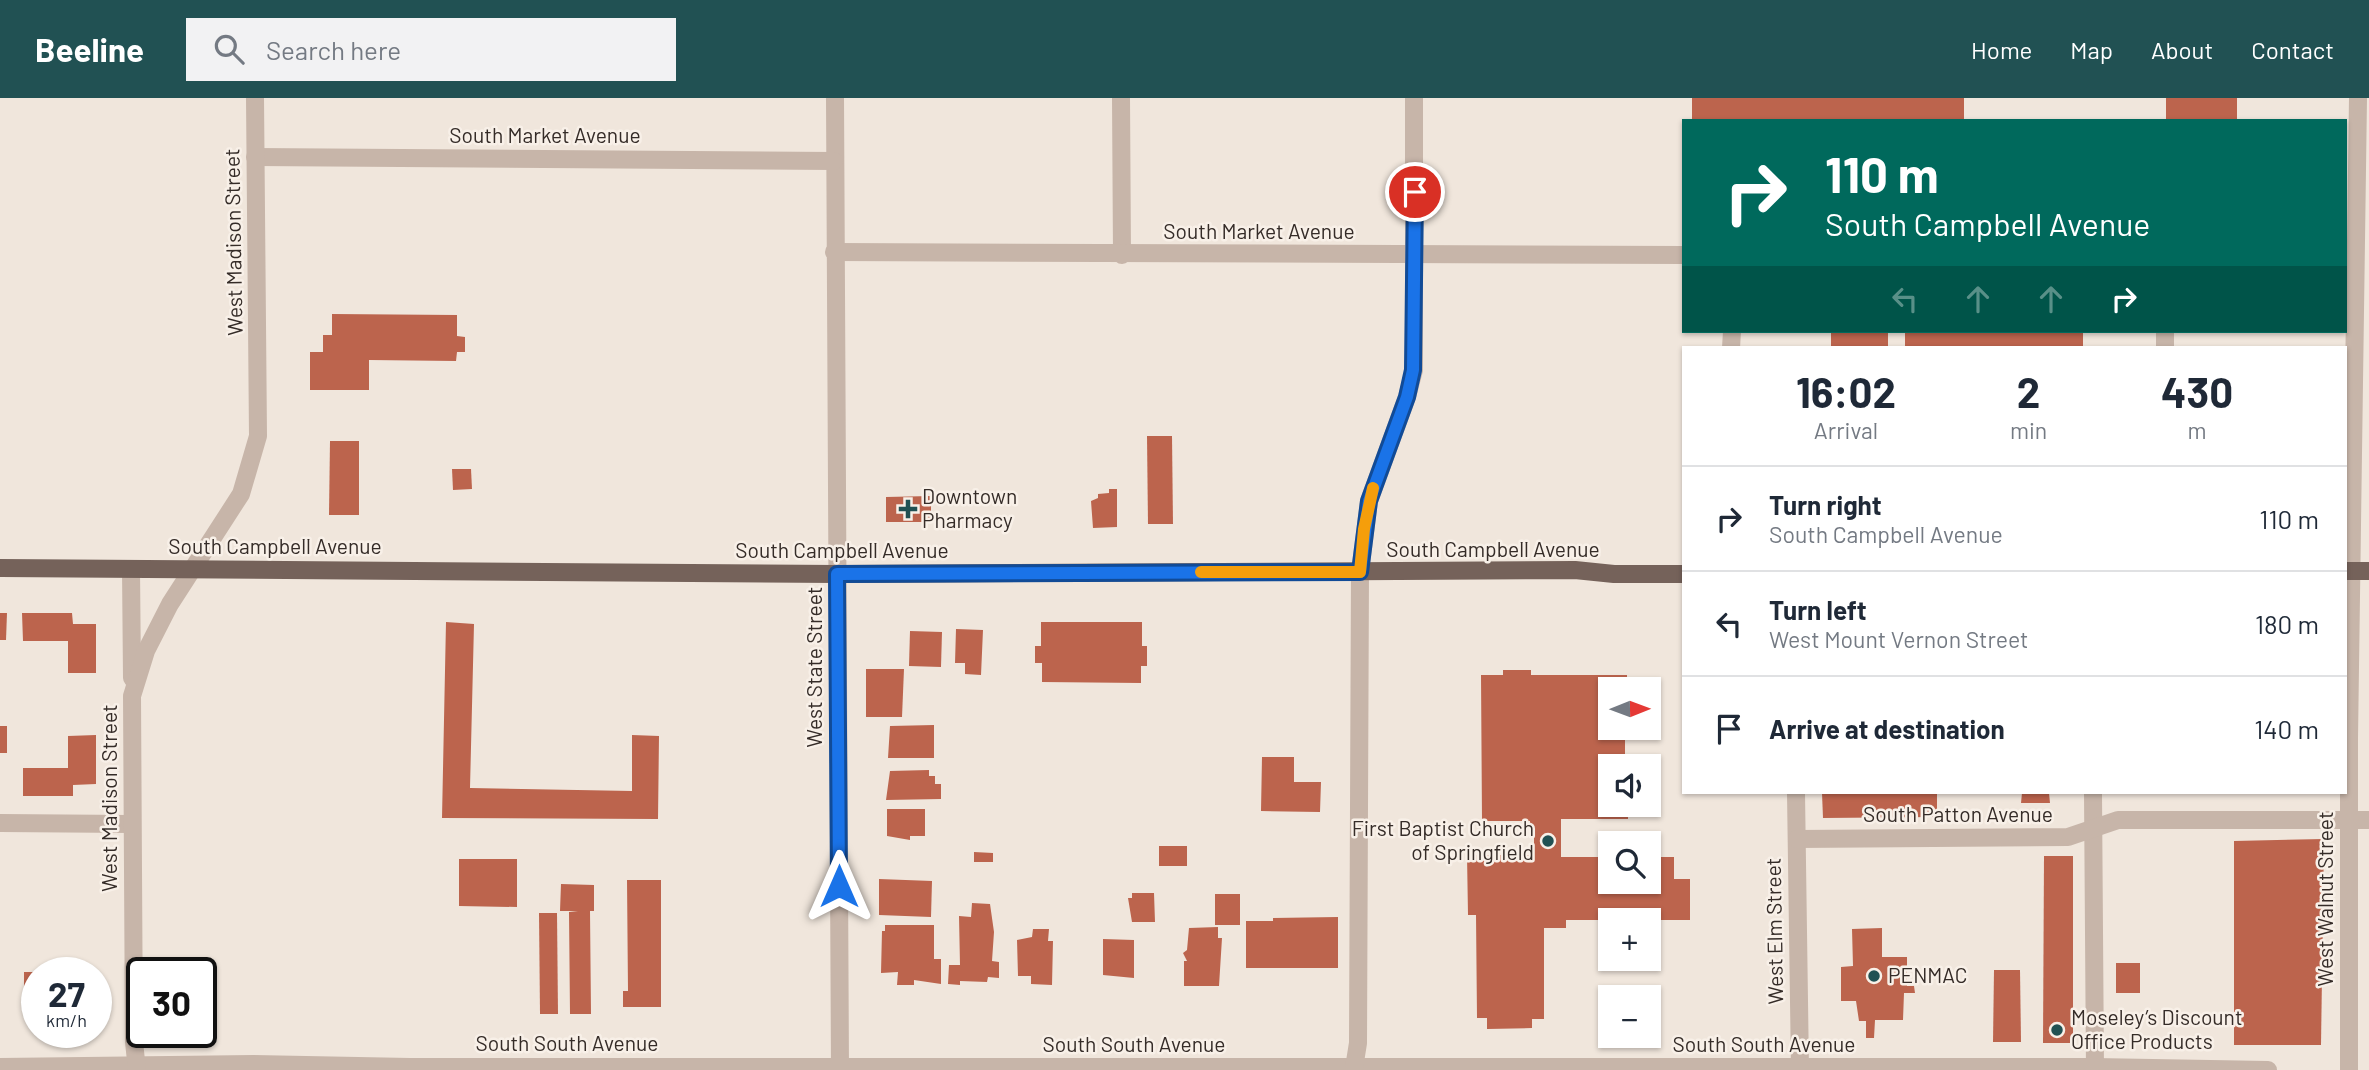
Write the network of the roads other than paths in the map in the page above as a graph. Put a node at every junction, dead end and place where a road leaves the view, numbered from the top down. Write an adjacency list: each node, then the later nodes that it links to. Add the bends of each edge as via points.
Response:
1 (255, 98): 6 (street, West Madison Street)
2 (835, 98): 7 (street, West State Street)
3 (1121, 98): 10 (street)
4 (1414, 98): 9 (street)
5 (2358, 98): 12 (street, West Walnut Street)
6 (255, 157): 7 (street, South Market Avenue); 14 (street, West Madison Street, via 258,436 241,494)
7 (834, 161): 8 (street, West State Street)
8 (834, 252): 10 (street, South Market Avenue); 18 (street, West State Street)
9 (1416, 254): 10 (street, South Market Avenue); 11 (street, South Market Avenue); 17 (street, via 1413,370 1369,501)
10 (1122, 255)
11 (1682, 255)
12 (2356, 257): 16 (street, West Walnut Street)
13 (0, 568): 15 (main road, South Campbell Avenue)
14 (196, 568): 15 (main road, South Campbell Avenue); 18 (main road, South Campbell Avenue); 20 (street, West Madison Street, via 170,604 146,651)
15 (131, 569): 20 (street)
16 (2355, 571): 23 (street, West Walnut Street)
17 (1360, 572): 18 (main road, South Campbell Avenue); 19 (main road, South Campbell Avenue, via 1575,570); 31 (street, via 1358,1043)
18 (837, 574): 30 (street, West State Street)
19 (1682, 575)
20 (132, 696): 26 (street, West Madison Street)
21 (1796, 794): 28 (street, West Elm Street)
22 (2093, 794): 27 (street)
23 (2349, 820): 24 (street, South Patton Avenue); 27 (street, South Patton Avenue, via 2118,820); 36 (street, West Walnut Street)
24 (2369, 820)
25 (0, 823): 26 (street)
26 (131, 824): 33 (street, West Madison Street)
27 (2093, 829): 28 (street, South Patton Avenue, via 2067,837); 32 (street)
28 (1797, 839): 34 (street, West Elm Street)
29 (0, 1067): 33 (street, South South Avenue)
30 (840, 1068): 31 (street, South South Avenue); 33 (street, South South Avenue, via 253,1064)
31 (1354, 1068): 34 (street, South South Avenue)
32 (2095, 1068): 34 (street, South South Avenue); 35 (street, South South Avenue)
33 (137, 1069)
34 (1800, 1069)
35 (2268, 1070)
36 (2349, 1070)

